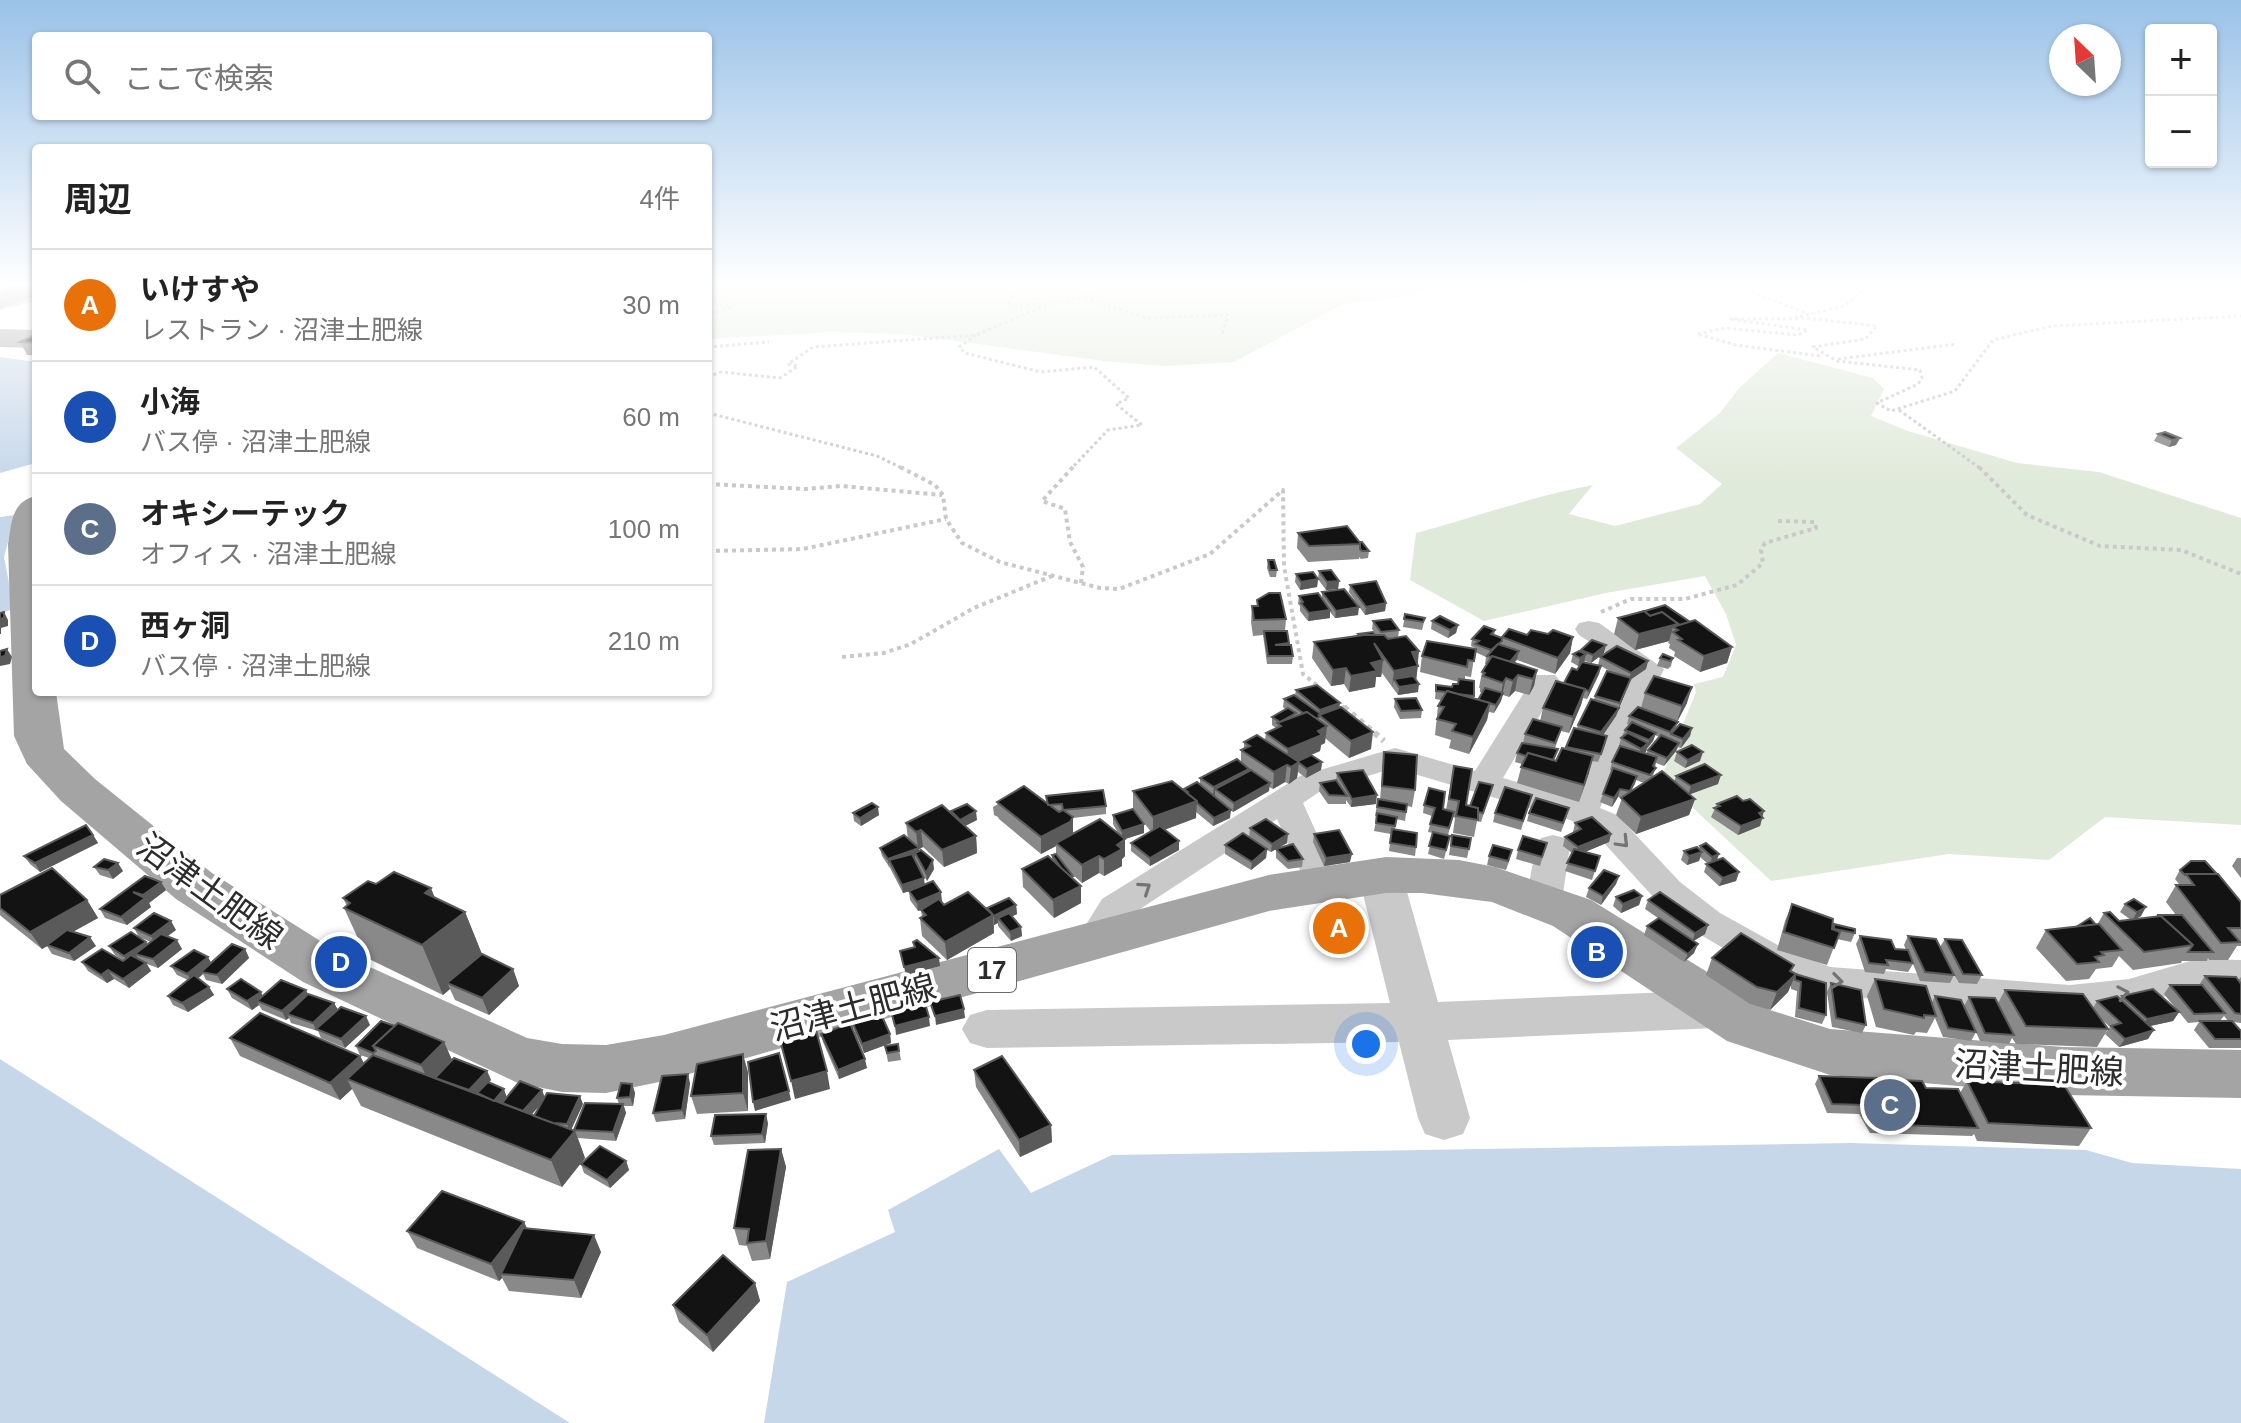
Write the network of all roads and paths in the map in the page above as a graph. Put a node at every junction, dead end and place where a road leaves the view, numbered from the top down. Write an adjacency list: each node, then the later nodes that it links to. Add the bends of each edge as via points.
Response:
1 (809, 349): 8 (path, via 788,364 798,366 780,378 721,372)
2 (961, 349): 18 (path, via 1041,372 1094,367 1129,398 1116,404 1142,425 1108,430 1042,501 1065,509 1070,542 1083,567)
3 (1786, 349): 7 (path)
4 (1817, 349): 7 (path)
5 (1923, 349): 7 (path)
6 (1986, 349): 9 (path, via 1955,391)
7 (1834, 359): 9 (path, via 1920,370 1918,384 1877,403)
8 (712, 378)
9 (1899, 410): 16 (path, via 1974,462 2027,515 2100,546 2181,550)
10 (712, 414): 12 (path, via 877,456 935,485)
11 (712, 484): 12 (path, via 841,486)
12 (943, 495): 13 (path)
13 (946, 519): 15 (path, via 803,549); 17 (path, via 962,543 1000,562)
14 (1776, 521): 19 (path, via 1808,520 1816,528 1765,543 1763,563 1737,585 1685,599 1620,601 1586,618 1583,623)
15 (712, 551)
16 (2241, 574)
17 (1053, 576): 18 (path); 20 (path, via 974,608 911,644)
18 (1081, 583): 23 (path, via 1119,589 1210,554 1283,490 1284,566 1303,674 1381,736)
19 (1589, 629): 26 (street, via 1650,669)
20 (842, 657)
21 (1545, 681): 24 (street)
22 (36, 696): 31 (main road, 沼津土肥線 / 17, via 43,754 78,790 233,914 322,968 518,1060 606,1069 664,1058)
23 (1395, 758): 24 (street); 25 (street, via 1311,783)
24 (1484, 783): 26 (street)
25 (1285, 799): 29 (street); 31 (street, one-way to 25, via 1115,908)
26 (1582, 812): 32 (street, one-way to 32, via 1605,823 1668,891 1707,922 1772,959 1826,981 2070,1000 2129,993 2197,973)
27 (1553, 846): 30 (street)
28 (1380, 874): 29 (main road, 沼津土肥線 / 17); 30 (main road, 沼津土肥線 / 17, via 1468,879); 34 (street)
29 (1321, 881): 31 (main road, 沼津土肥線 / 17)
30 (1544, 900): 33 (main road, 沼津土肥線 / 17, via 1572,913)
31 (1092, 944)
32 (2241, 974)
33 (1716, 1009): 34 (street); 36 (main road, 沼津土肥線 / 17, via 1778,1037 1830,1052 1892,1060 2063,1071)
34 (1419, 1022): 35 (street); 37 (street)
35 (987, 1029)
36 (2241, 1074)
37 (1444, 1118)

